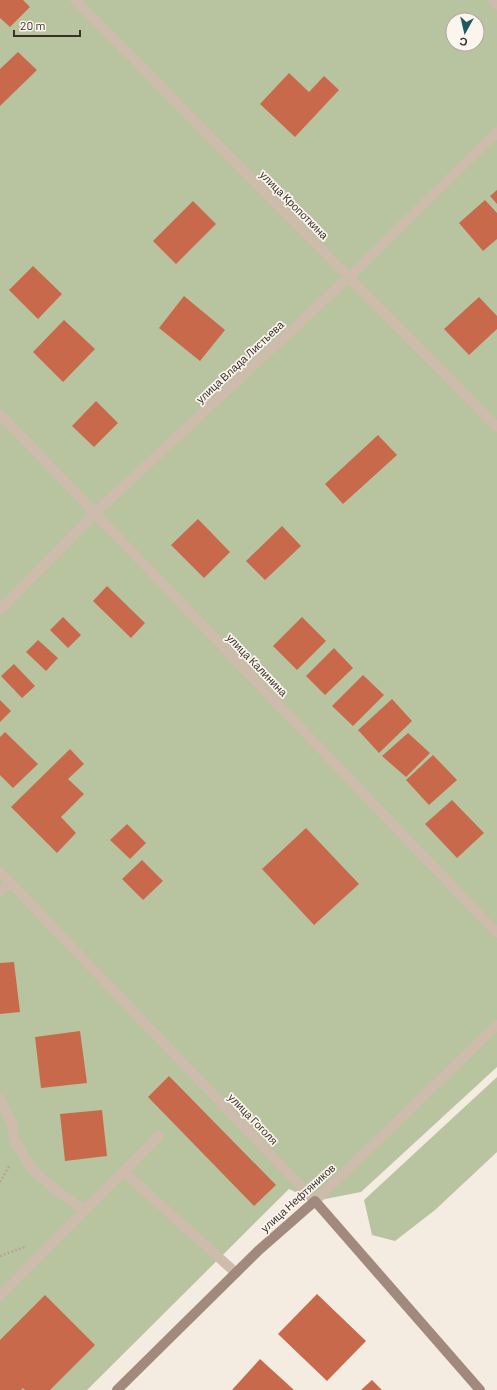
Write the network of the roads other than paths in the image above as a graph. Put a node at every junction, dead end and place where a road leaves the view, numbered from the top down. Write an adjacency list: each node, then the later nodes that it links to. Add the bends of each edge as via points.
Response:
1 (75, 0): 5 (street, улица Кропоткина)
2 (493, 0): 3 (street)
3 (497, 5)
4 (497, 132): 5 (street, улица Влада Листьева)
5 (349, 277): 7 (street, улица Кропоткина); 8 (street, улица Влада Листьева)
6 (0, 414): 8 (street, улица Калинина)
7 (497, 427)
8 (96, 512): 9 (street, улица Влада Листьева); 13 (street, улица Калинина)
9 (0, 610)
10 (0, 872): 11 (street, улица Гоголя)
11 (11, 883): 12 (street); 18 (street, улица Гоголя)
12 (0, 892)
13 (497, 933)
14 (497, 1026): 18 (street, улица Нефтяников)
15 (0, 1100): 19 (street, via 12,1122 14,1141 33,1170 58,1192)
16 (160, 1136): 17 (street)
17 (124, 1172): 19 (street); 20 (street)
18 (315, 1201): 20 (street, улица Нефтяников); 23 (street, улица Гоголя)
19 (86, 1210): 21 (street)
20 (236, 1273): 22 (street, улица Нефтяников)
21 (0, 1296)
22 (117, 1390)
23 (480, 1390)

